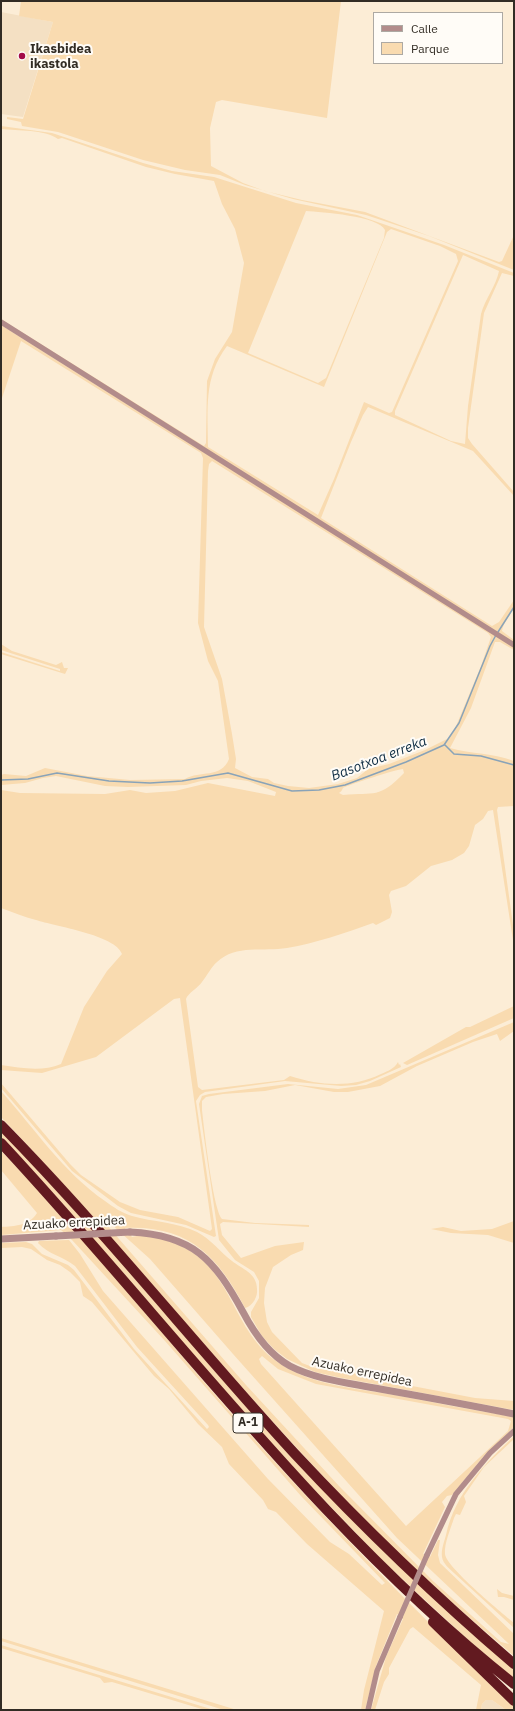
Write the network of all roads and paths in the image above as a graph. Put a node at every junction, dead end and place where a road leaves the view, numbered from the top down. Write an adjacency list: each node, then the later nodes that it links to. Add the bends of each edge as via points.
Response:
1 (1, 322): 2 (street)
2 (514, 645)
3 (1, 1125): 9 (highway, A-1, via 323,1483 402,1563)
4 (1, 1143): 8 (highway, A-1, via 104,1256 282,1462)
5 (1, 1239): 6 (street, Azuako errepidea, bridge, via 130,1232 172,1238 199,1253 219,1272 261,1340 278,1358 299,1370 340,1381)
6 (514, 1414)
7 (514, 1431): 12 (street, bridge, via 490,1453 456,1494 400,1617 378,1671)
8 (420, 1602): 10 (highway, A-1); 11 (highway, via 428,1617)
9 (514, 1664)
10 (514, 1684)
11 (514, 1702)
12 (368, 1710)

